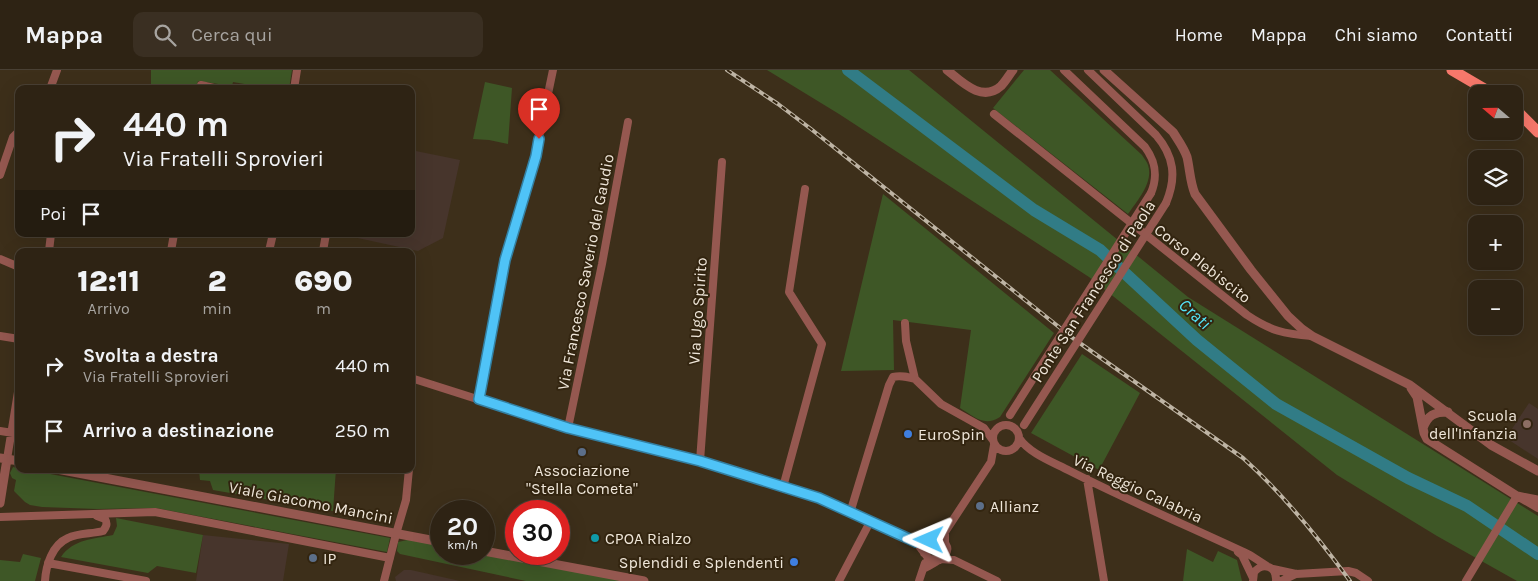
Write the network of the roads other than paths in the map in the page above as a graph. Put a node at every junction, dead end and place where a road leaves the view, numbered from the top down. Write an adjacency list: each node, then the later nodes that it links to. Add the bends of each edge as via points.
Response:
1 (57, 70): 10 (street)
2 (297, 70): 11 (street)
3 (553, 70): 30 (street, via 536,156 505,260)
4 (946, 70): 5 (street, via 969,88 986,93 1002,85)
5 (1013, 70)
6 (1064, 70): 32 (street, Ponte San Francesco di Paola, bridge, via 1145,147 1154,165 1155,184)
7 (1088, 70): 38 (street, Ponte San Francesco di Paola, bridge, via 1164,144 1172,174 1170,189 1166,203)
8 (1104, 70): 25 (street, via 1173,132 1182,144 1194,194 1288,316)
9 (1452, 70): 12 (main road)
10 (51, 85)
11 (295, 85)
12 (1478, 85)
13 (994, 114): 25 (street, Corso Plebiscito, via 1247,315 1278,332)
14 (1523, 117): 16 (main road)
15 (628, 122): 33 (street, Via Francesco Saverio del Gaudio)
16 (1538, 132)
17 (15, 135): 19 (street)
18 (722, 162): 43 (street, Via Ugo Spirito)
19 (0, 175)
20 (805, 189): 50 (street, via 789,292 822,344)
21 (0, 259): 22 (street)
22 (15, 265)
23 (905, 323): 28 (street)
24 (0, 336): 26 (street)
25 (1312, 336): 29 (street)
26 (15, 338)
27 (415, 379): 30 (street)
28 (915, 379): 34 (street, Via Reggio Calabria, via 941,404); 55 (street, via 897,376 889,384)
29 (1410, 386): 31 (street); 35 (street, via 1417,397)
30 (479, 399): 33 (street)
31 (1449, 412): 35 (street, via 1432,414); 45 (street, via 1491,445)
32 (1000, 427): 34 (street, Via Reggio Calabria); 38 (street, Via Reggio Calabria, via 1011,426); 39 (street, via 993,435)
33 (568, 428): 43 (street)
34 (984, 428): 39 (street, Via Reggio Calabria)
35 (1423, 428): 51 (street, via 1427,439)
36 (0, 430): 37 (street)
37 (15, 433): 42 (street)
38 (1019, 436): 40 (street, via 1016,447); 41 (street, Via Reggio Calabria)
39 (993, 442): 40 (street, Via Reggio Calabria, via 1001,451); 44 (street)
40 (1009, 451): 41 (street, Via Reggio Calabria); 44 (street)
41 (1033, 452): 48 (street, Via Reggio Calabria)
42 (3, 458): 49 (street)
43 (700, 461): 50 (street)
44 (991, 462): 59 (street)
45 (1538, 471)
46 (78, 473): 60 (street, Viale Giacomo Mancini)
47 (409, 473): 60 (street, via 406,500)
48 (1087, 479): 65 (street, Via Reggio Calabria); 83 (street)
49 (1, 486): 53 (street)
50 (783, 487): 55 (street, via 819,498)
51 (1517, 496): 52 (street); 54 (street); 87 (street)
52 (1538, 500)
53 (0, 503)
54 (1538, 508)
55 (850, 513): 58 (street)
56 (93, 515): 57 (street); 68 (street, via 155,512); 71 (street, via 105,519 106,528 68,538 55,548)
57 (0, 517)
58 (870, 522): 63 (street); 80 (street)
59 (945, 532): 61 (street); 64 (street)
60 (396, 534): 62 (street, Viale Giacomo Mancini); 68 (street)
61 (933, 538): 63 (street); 64 (street, via 940,539); 67 (street, via 924,545)
62 (430, 540)
63 (916, 542): 67 (street)
64 (946, 546): 69 (street, via 945,555); 70 (street)
65 (1232, 547): 72 (street, Via Reggio Calabria); 75 (street, Via Reggio Calabria, via 1242,555)
66 (495, 553): 79 (street)
67 (926, 555): 69 (street, via 932,560); 73 (street)
68 (390, 558): 78 (street)
69 (940, 559): 70 (street); 73 (street)
70 (954, 560): 82 (street)
71 (48, 563): 76 (street); 77 (street)
72 (1270, 567): 74 (street, Via Reggio Calabria); 75 (street, Via Reggio Calabria, via 1257,569); 84 (street)
73 (925, 568): 81 (street)
74 (1296, 574): 85 (street, Via Reggio Calabria); 86 (street, Via Reggio Calabria, via 1348,571)
75 (1253, 580)
76 (45, 581)
77 (146, 581)
78 (384, 581)
79 (644, 581)
80 (839, 581)
81 (920, 581)
82 (997, 581)
83 (1104, 581)
84 (1276, 581)
85 (1281, 581)
86 (1368, 581)
87 (1466, 581)

